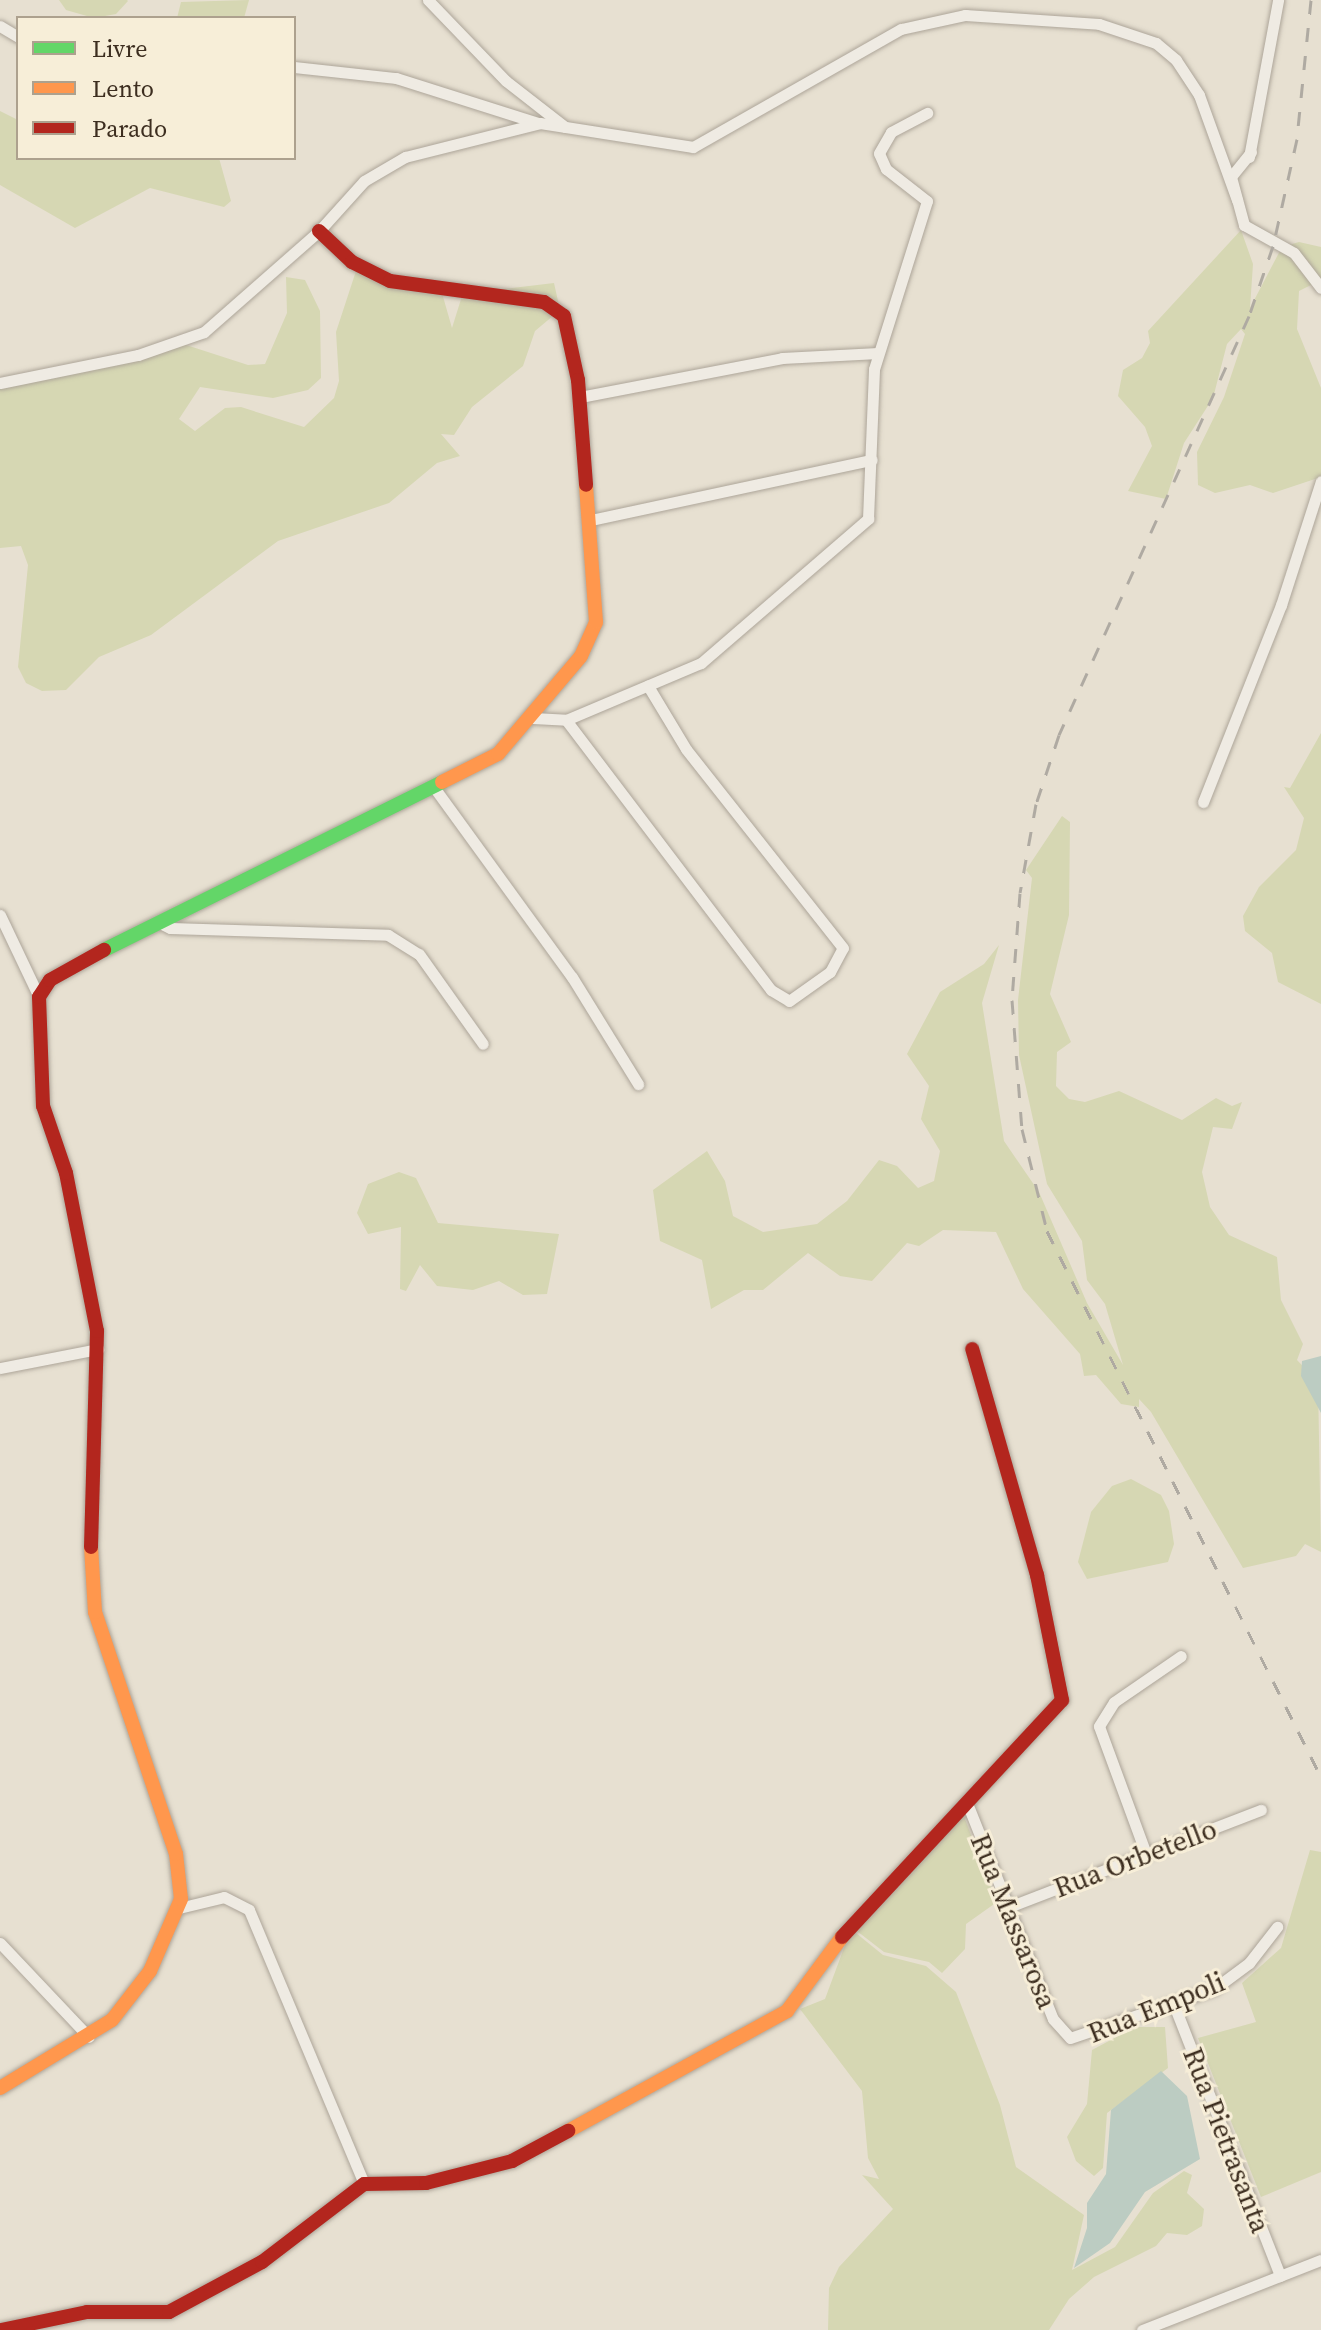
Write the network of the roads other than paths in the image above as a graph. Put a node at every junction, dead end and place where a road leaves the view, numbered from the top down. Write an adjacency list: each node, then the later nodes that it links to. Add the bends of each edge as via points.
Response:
1 (428, 0): 6 (street, via 506,81)
2 (1278, 0): 7 (street)
3 (296, 67): 5 (street, via 396,78)
4 (927, 113): 13 (street, via 891,132 879,153 886,169 927,201)
5 (540, 123): 6 (street); 11 (street, via 405,157 364,181)
6 (565, 127): 8 (street, via 693,147 901,29 965,15 1052,19 1130,32 1176,60 1199,95)
7 (1247, 156): 8 (street); 9 (street)
8 (1220, 163): 9 (street); 10 (street)
9 (1236, 177): 10 (street)
10 (1238, 202): 12 (street, via 1246,228 1294,253)
11 (319, 231): 14 (street, via 191,339); 15 (street, via 352,262 390,281 549,303 573,335)
12 (1321, 288)
13 (878, 353): 15 (street, via 782,358); 16 (street)
14 (0, 383)
15 (580, 397): 18 (street)
16 (872, 460): 18 (street); 19 (street, via 868,519 710,657)
17 (1321, 481): 23 (street, via 1281,605)
18 (591, 520): 20 (street, via 596,622 581,656)
19 (648, 686): 21 (street); 21 (street, via 686,749 843,948 830,972 789,1001 771,990)
20 (533, 718): 21 (street); 22 (street, via 498,754)
21 (566, 720)
22 (433, 786): 25 (street); 28 (street, via 581,990)
23 (1203, 802)
24 (0, 915): 26 (street)
25 (158, 922): 26 (street, via 50,980); 27 (street, via 170,928 388,935 419,954)
26 (39, 997): 29 (street, via 43,1106 75,1212)
27 (483, 1044)
28 (638, 1084)
29 (98, 1349): 31 (street); 37 (street, via 88,1508 95,1612 176,1854)
30 (972, 1349): 44 (street, via 1037,1575 1062,1678 1059,1707 853,1923 787,2011 512,2161 426,2183)
31 (0, 1368)
32 (1181, 1656): 35 (street, via 1114,1702 1099,1726)
33 (969, 1808): 36 (street, Rua Massarosa)
34 (1261, 1810): 35 (street, Rua Orbetello)
35 (1146, 1854): 36 (street, Rua Orbetello)
36 (1009, 1907): 41 (street, Rua Massarosa)
37 (179, 1908): 42 (street, via 143,1981 112,2020); 44 (street, via 224,1897 249,1910)
38 (1277, 1927): 40 (street, Rua Empoli, via 1230,1980)
39 (0, 1943): 42 (street)
40 (1174, 2005): 41 (street, Rua Empoli, via 1087,2037); 46 (street, Rua Pietrasanta)
41 (1062, 2033)
42 (89, 2037): 43 (street)
43 (0, 2088)
44 (364, 2184): 48 (street, via 262,2262 169,2312 87,2312)
45 (1321, 2260): 46 (street)
46 (1280, 2276): 47 (street)
47 (1172, 2324): 49 (street)
48 (1, 2330)
49 (1142, 2330)

